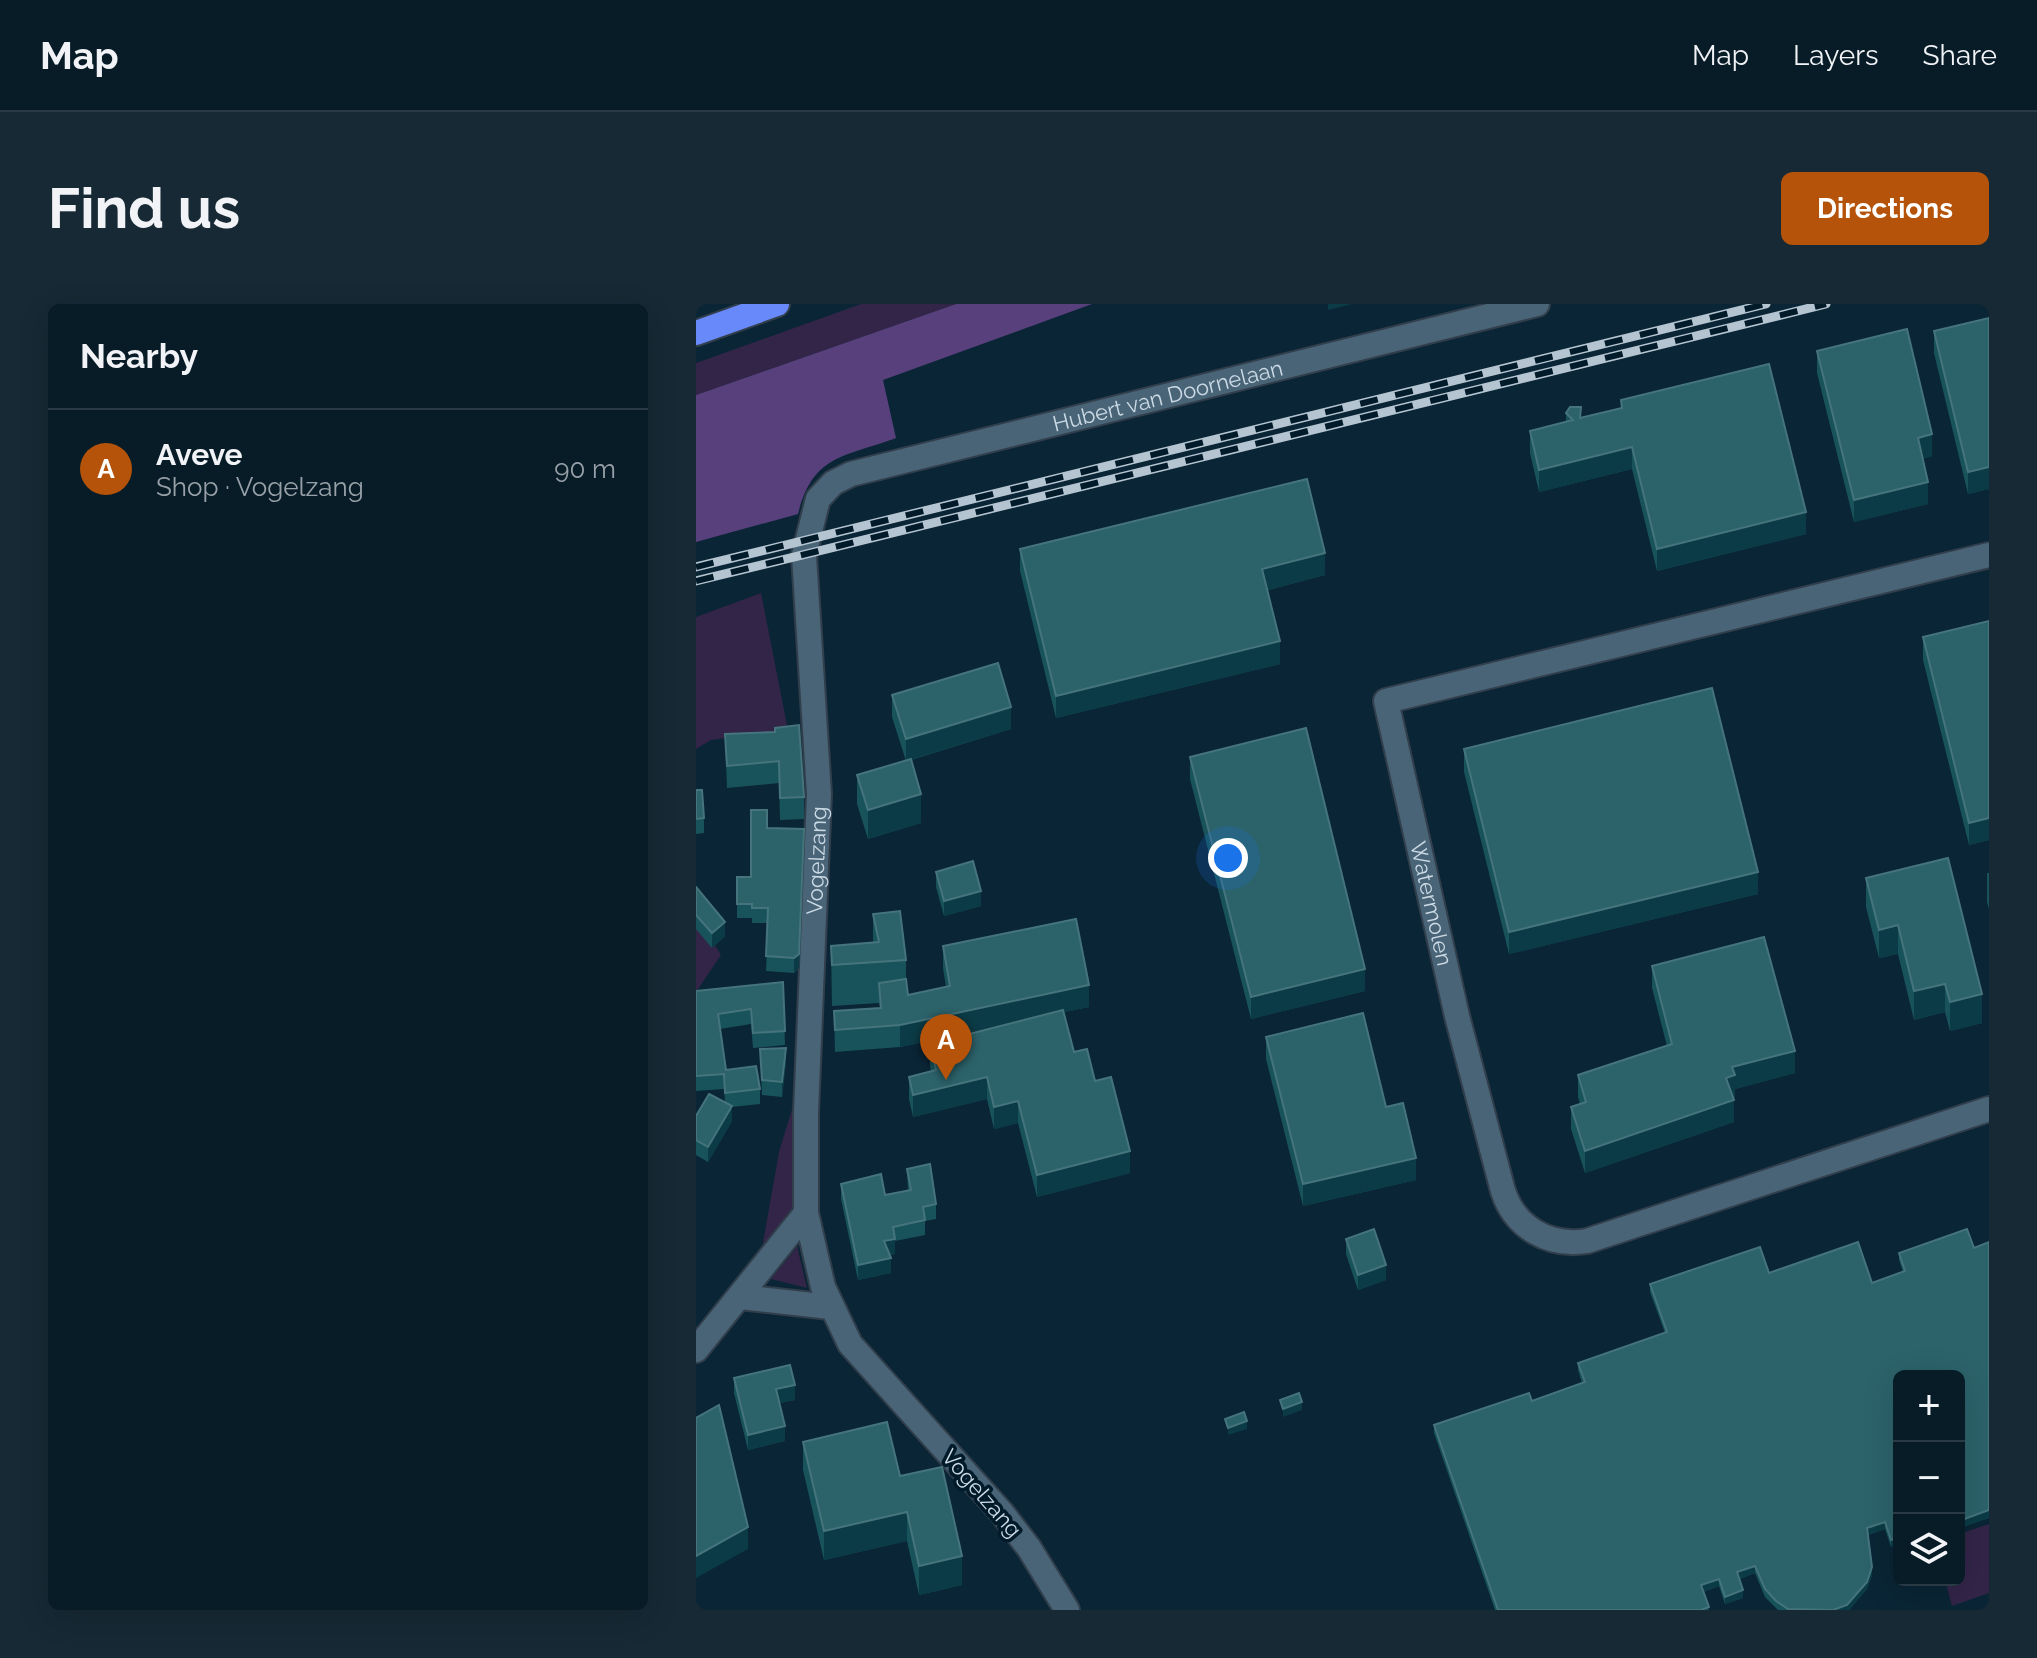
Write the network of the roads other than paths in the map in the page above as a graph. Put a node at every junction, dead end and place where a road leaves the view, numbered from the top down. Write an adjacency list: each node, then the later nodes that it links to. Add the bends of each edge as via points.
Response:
1 (777, 304): 3 (highway)
2 (1537, 304): 4 (street, Hubert van Doornelaan, via 851,474 825,490)
3 (696, 333)
4 (814, 509): 7 (street, Vogelzang, via 804,555 819,794)
5 (1989, 555): 6 (street, Watermolen, via 1386,701 1457,1016 1503,1191 1510,1208 1532,1231 1555,1241 1587,1241)
6 (1989, 1109)
7 (806, 1213): 8 (street); 9 (street, Vogelzang)
8 (740, 1297): 9 (street); 10 (street)
9 (830, 1307): 11 (street, Vogelzang, via 858,1354 1002,1513)
10 (696, 1350)
11 (1067, 1610)

